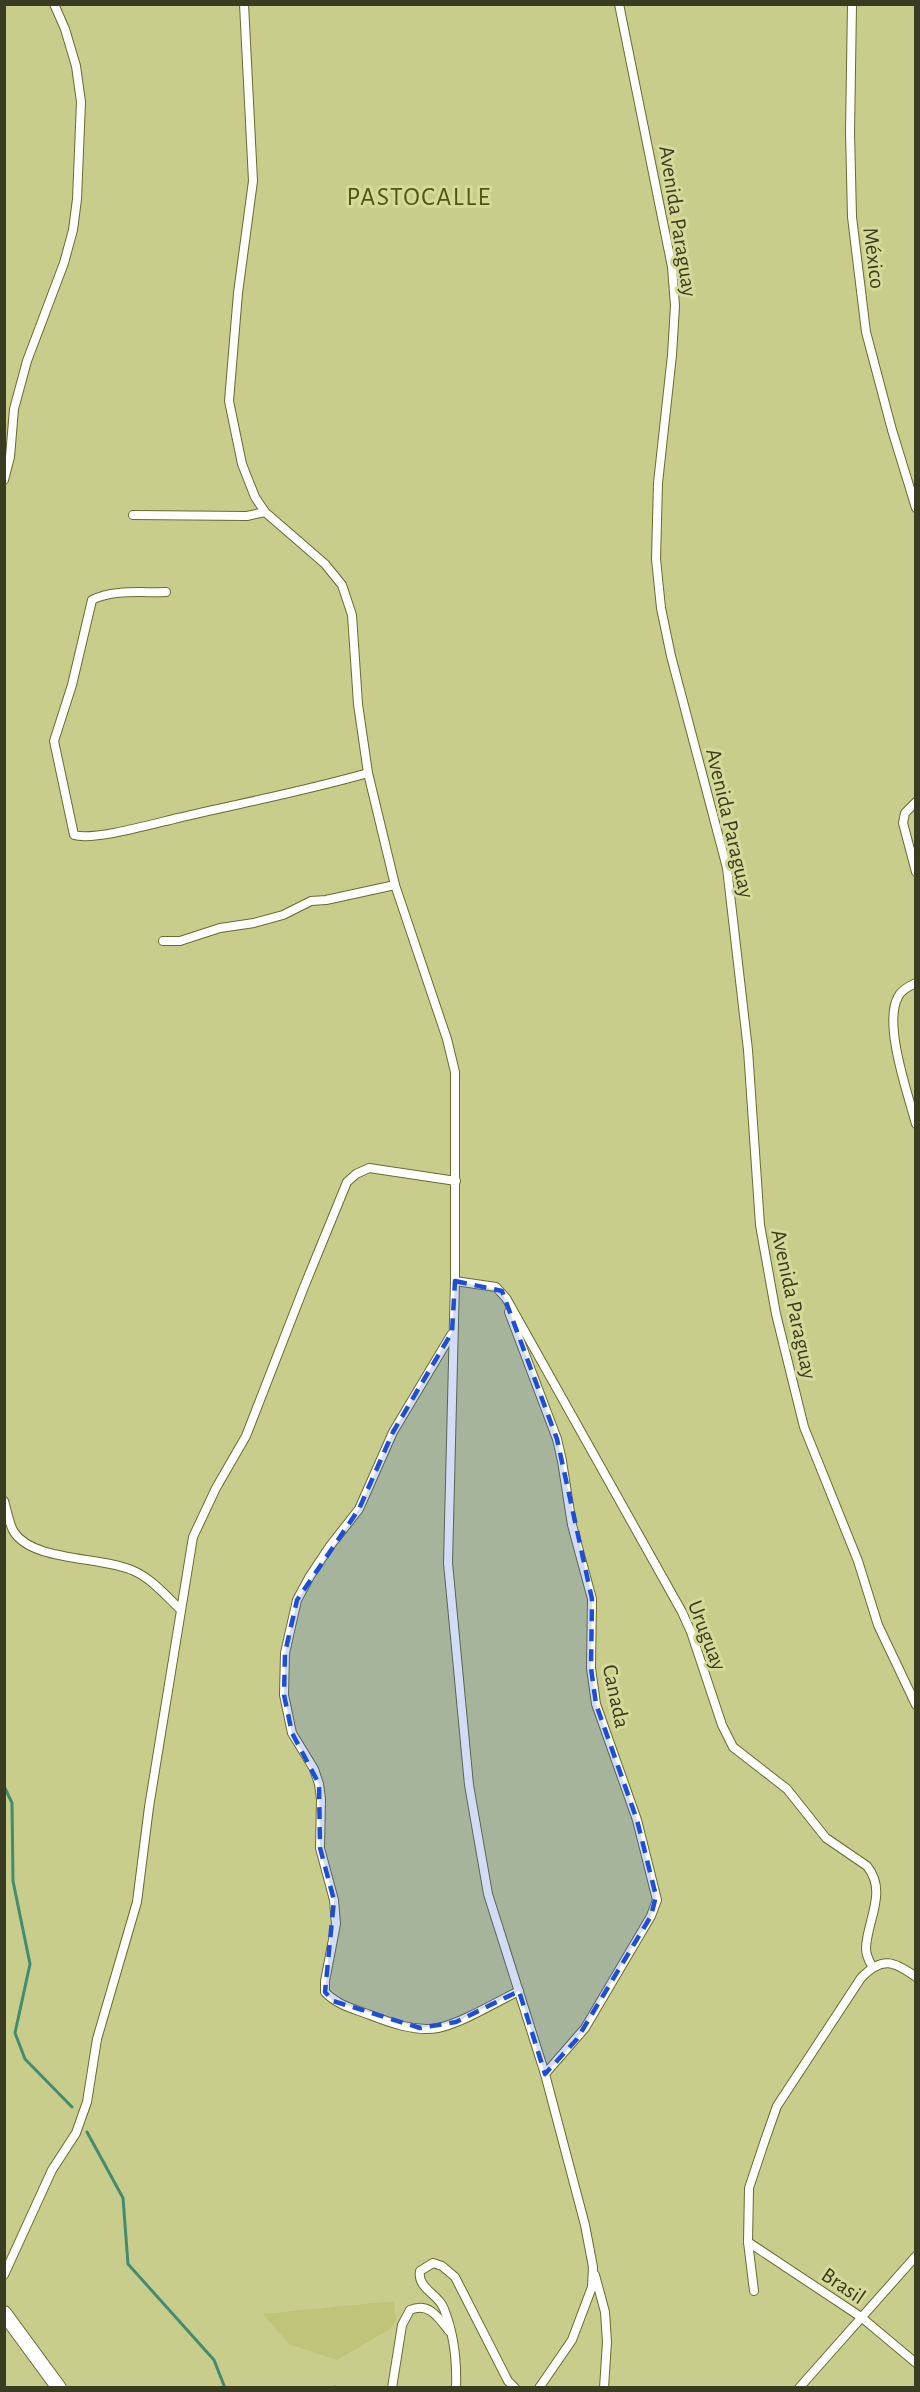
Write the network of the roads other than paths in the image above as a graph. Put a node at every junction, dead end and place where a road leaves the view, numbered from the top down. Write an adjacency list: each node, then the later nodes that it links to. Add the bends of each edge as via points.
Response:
1 (54, 4): 5 (street, via 76,66 81,102 77,199 64,263 14,409)
2 (244, 4): 7 (street, via 254,181 235,313 229,402 242,464)
3 (619, 4): 23 (street, Avenida Paraguay, via 672,267 675,306 657,505 656,559 661,608 727,868 748,1050 762,1236 776,1314 804,1426 858,1561 878,1625)
4 (852, 4): 6 (street, México, via 852,217 865,321)
5 (4, 480)
6 (915, 508)
7 (265, 512): 8 (street, via 248,516); 10 (street, via 325,564 342,585 352,615)
8 (134, 514)
9 (166, 592): 10 (street, via 112,594 92,600 54,741 74,835 121,831 309,790)
10 (368, 773): 13 (street)
11 (915, 802): 12 (street, via 905,813 903,823)
12 (915, 872)
13 (395, 885): 14 (street, via 311,901 254,923 220,928 180,941); 17 (street, via 455,1072)
14 (163, 941)
15 (915, 983): 16 (street, via 897,997 892,1025)
16 (915, 1124)
17 (456, 1181): 18 (street); 22 (street, via 369,1168 347,1182 246,1436 193,1537)
18 (455, 1281): 19 (street, via 496,1287); 20 (street)
19 (506, 1298): 24 (street, Uruguay, via 682,1612 733,1747 787,1789 821,1833 872,1872 876,1911 866,1947); 27 (street, Canada, via 518,1340 557,1439 572,1525 592,1599 591,1668 596,1704 637,1820 657,1900 585,2028)
20 (452, 1332): 26 (street, via 448,1563 468,1773 488,1894); 26 (street, via 393,1432 359,1509 330,1546 297,1600 285,1653 284,1695 292,1733 319,1784 320,1848 336,1924 325,1992 333,2001 398,2025 438,2028)
21 (4, 1502): 22 (street, via 13,1531 26,1544 134,1571)
22 (180, 1609): 31 (street, via 137,1902 97,2039 87,2102 76,2133 52,2170)
23 (915, 1705)
24 (872, 1966): 25 (street, via 885,1962 900,1965); 28 (street, via 777,2106 749,2188)
25 (915, 1977)
26 (519, 1991): 27 (street)
27 (545, 2074): 30 (street)
28 (748, 2242): 32 (street); 34 (street, Brasil)
29 (915, 2256): 34 (street)
30 (593, 2267): 41 (street, via 592,2287 572,2340); 42 (street, via 605,2312)
31 (4, 2275)
32 (754, 2291)
33 (4, 2313): 37 (main road)
34 (861, 2317): 36 (street, Brasil); 43 (street)
35 (453, 2336): 38 (street, via 431,2310 410,2310 402,2325); 39 (street); 40 (street, via 444,2308 419,2278 420,2271 433,2264 455,2277)
36 (915, 2362)
37 (59, 2388)
38 (392, 2388)
39 (456, 2388)
40 (515, 2388)
41 (539, 2388)
42 (604, 2388)
43 (799, 2388)

